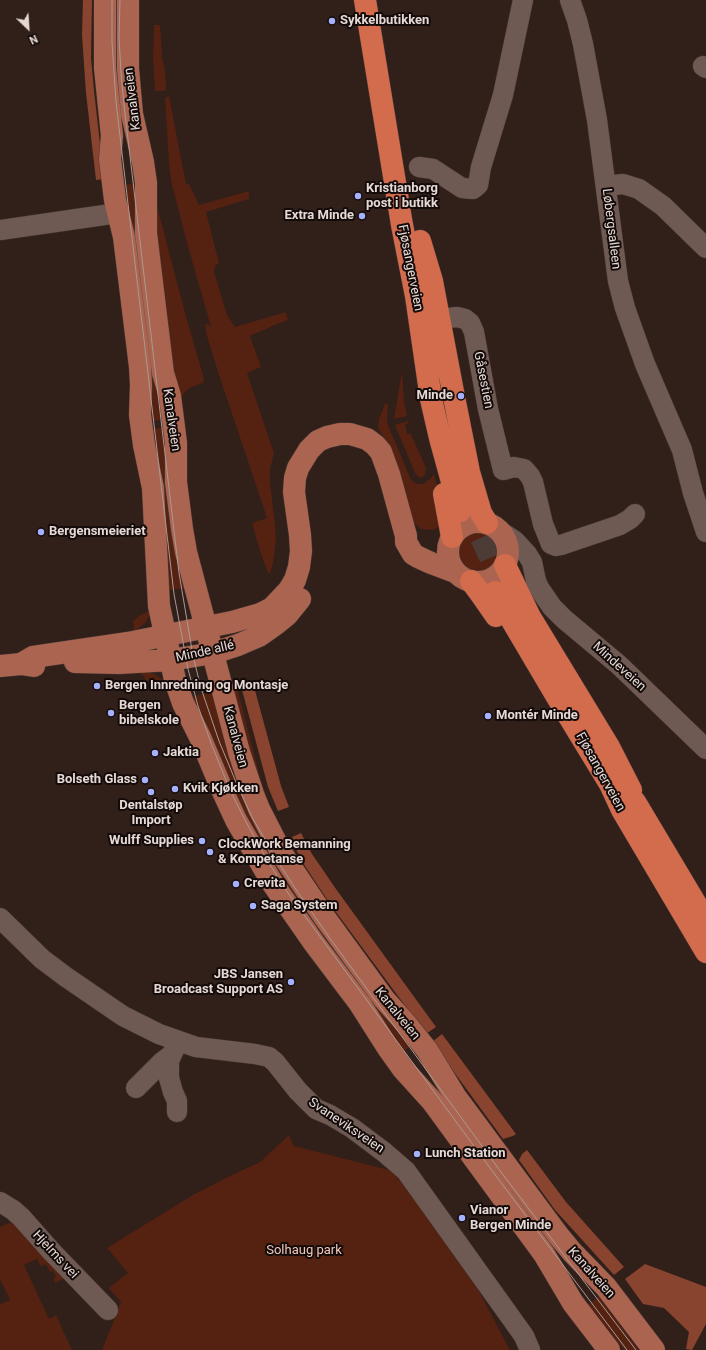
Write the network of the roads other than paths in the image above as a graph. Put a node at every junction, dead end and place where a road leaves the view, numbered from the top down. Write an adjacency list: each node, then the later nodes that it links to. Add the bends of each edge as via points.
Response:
1 (105, 0): 9 (main road, Kanalveien, via 105,68 112,136 110,159)
2 (128, 0): 25 (main road, Kanalveien, via 128,69 132,114 146,183 146,233 163,373 170,396 176,443 176,482 186,552)
3 (365, 0): 10 (highway, Fjøsangerveien)
4 (380, 0): 12 (highway, Fjøsangerveien)
5 (523, 0): 7 (street, via 503,95 478,184 473,189 462,188 433,169)
6 (570, 0): 8 (street, Løbergsalleen, via 583,44)
7 (419, 167)
8 (606, 186): 13 (street, via 623,184 639,189 664,206); 18 (street, Løbergsalleen, via 618,281 625,308 645,364 682,450)
9 (118, 214): 11 (street); 26 (main road, Kanalveien, via 124,237 140,367 140,415 154,488 158,598)
10 (402, 224): 12 (highway, Fjøsangerveien, via 416,296 431,399 440,438 464,509 441,398); 20 (highway, via 402,263 406,297 429,439 447,503)
11 (0, 230)
12 (420, 241): 14 (highway, via 432,281)
13 (706, 248)
14 (439, 319): 16 (street, Gåsestien, via 457,317 470,322 503,470 514,467 524,469 530,476 548,540 554,545 561,545 620,525); 17 (highway, via 469,472 481,513)
15 (306, 457): 19 (main road, Minde allé, via 318,441 327,437 350,434 368,438 381,452 385,461); 25 (main road, Minde allé, via 295,478 294,492 301,551 295,580 272,608 260,614); 27 (main road, Minde allé, via 315,550 313,565 303,594 287,614 259,636)
16 (635, 514)
17 (493, 527): 20 (main road, via 471,522 463,525); 21 (main road, via 504,536 508,548); 23 (street, via 515,541 527,554 532,562)
18 (706, 532)
19 (406, 536): 20 (main road, via 421,546 436,545); 22 (main road, Minde allé, via 409,548 418,558)
20 (450, 539): 22 (main road, via 449,560)
21 (506, 562): 22 (main road, via 491,579 478,582); 23 (street, via 524,568); 31 (highway, via 530,617 609,747 630,787)
22 (463, 576): 31 (highway, via 491,608 602,788)
23 (536, 581): 30 (street, Mindeveien, via 548,602 564,619 619,665)
24 (499, 590): 31 (highway, Fjøsangerveien, via 610,784)
25 (206, 627): 26 (main road, Minde allé); 27 (main road, Kanalveien)
26 (165, 635): 28 (main road, Kanalveien); 29 (main road, Minde allé, via 128,644 33,657)
27 (213, 653): 28 (main road, Minde allé); 42 (main road, Kanalveien, via 247,780 259,809 292,871 384,999 427,1050 455,1096 550,1224 572,1252 606,1287)
28 (171, 660): 29 (main road, Minde allé); 41 (main road, Kanalveien, via 183,703 224,794 273,884 360,1004 403,1069 432,1102 544,1254 573,1303)
29 (10, 665)
30 (706, 749)
31 (629, 806): 33 (highway, Fjøsangerveien); 34 (highway, Fjøsangerveien)
32 (0, 918): 35 (street, Svaneviksveien, via 42,959 123,1016 159,1034)
33 (706, 921)
34 (706, 952)
35 (174, 1049): 36 (street); 37 (street, via 169,1061); 40 (street, Svaneviksveien, via 196,1047 269,1057 316,1109 330,1114 384,1152 406,1171 524,1336)
36 (136, 1088)
37 (177, 1112)
38 (0, 1202): 39 (street, Hjelms vei, via 21,1217)
39 (108, 1310)
40 (530, 1350)
41 (609, 1350)
42 (654, 1350)

